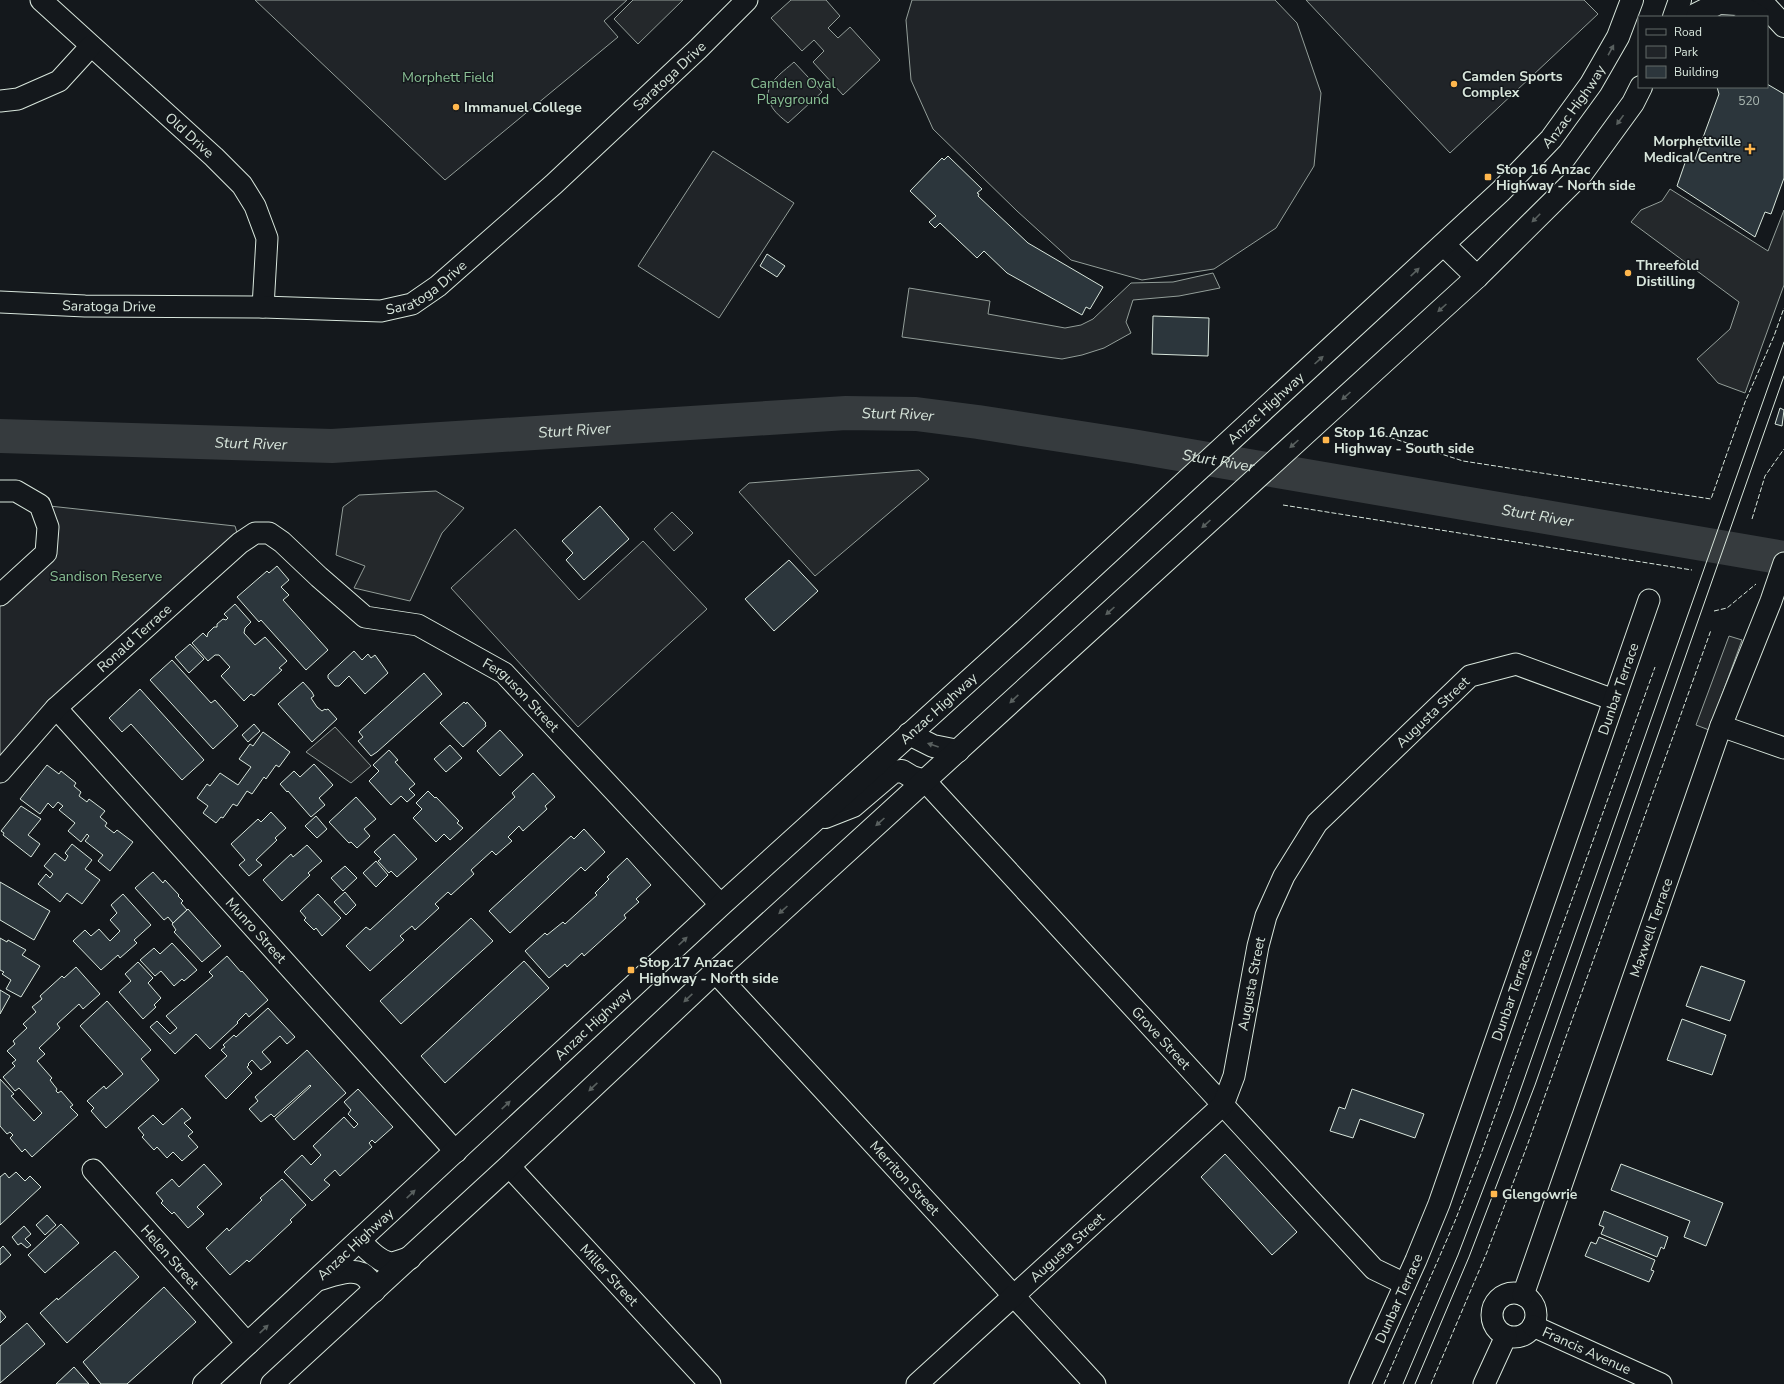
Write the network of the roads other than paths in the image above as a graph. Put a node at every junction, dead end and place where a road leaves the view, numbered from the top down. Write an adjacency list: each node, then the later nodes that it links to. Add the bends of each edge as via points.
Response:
1 (41, 0): 12 (street, Old Drive)
2 (747, 0): 18 (street, Saratoga Drive, via 554,184 438,286 412,304 381,311)
3 (1632, 0): 15 (main road, Anzac Highway, one-way to 3, via 1551,140 1591,84 1618,37)
4 (1680, 0): 6 (main road)
5 (1760, 0): 10 (main road)
6 (1674, 16)
7 (1693, 16): 8 (main road, via 1719,3 1737,4)
8 (1757, 16)
9 (1768, 23): 11 (main road)
10 (1784, 26)
11 (1784, 32)
12 (91, 46): 14 (street, via 59,81 18,100); 18 (street, Old Drive, via 214,157 242,185 256,206 266,238)
13 (1640, 88): 16 (main road, one-way to 16, via 1582,172)
14 (0, 101)
15 (1444, 245): 16 (main road); 27 (main road, Anzac Highway, one-way to 15)
16 (1476, 277): 29 (main road, one-way to 29)
17 (0, 302): 18 (street, Saratoga Drive, via 85,306)
18 (262, 307)
19 (0, 491): 22 (street, via 16,491 40,505 48,527 46,552)
20 (282, 542): 25 (street, Ronald Terrace, via 269,533 255,533 240,543); 33 (street, Ferguson Street, via 364,617 418,624 504,673)
21 (1781, 572): 26 (street, Maxwell Terrace)
22 (0, 595)
23 (1649, 600): 24 (street, Dunbar Terrace)
24 (1614, 700): 35 (street, Augusta Street, via 1516,664 1470,676 1317,823 1284,876 1266,916 1234,1076); 42 (street, Dunbar Terrace, via 1439,1204)
25 (56, 708): 30 (street, Ronald Terrace); 36 (street, Munro Street)
26 (1721, 726): 28 (street); 45 (street, Maxwell Terrace)
27 (909, 734): 29 (main road, one-way to 27, via 933,746); 32 (main road, Anzac Highway)
28 (1784, 748)
29 (958, 751): 31 (main road)
30 (0, 772)
31 (925, 781): 32 (main road, via 902,771 893,772 854,806); 34 (main road, one-way to 34); 35 (street, Grove Street)
32 (813, 822): 33 (main road, Anzac Highway)
33 (721, 905): 36 (main road, Anzac Highway, one-way to 33)
34 (714, 972): 37 (main road, one-way to 37); 44 (street, Merriton Street)
35 (1223, 1105): 42 (street, Grove Street, via 1374,1269); 44 (street, Augusta Street)
36 (456, 1152): 39 (main road, Anzac Highway, one-way to 36)
37 (510, 1166): 40 (main road); 51 (street, Miller Street)
38 (93, 1170): 48 (street, Helen Street)
39 (360, 1241): 40 (main road, via 381,1260 393,1264); 41 (main road, Anzac Highway)
40 (410, 1258): 43 (main road)
41 (317, 1280): 43 (main road, via 343,1273 358,1273 368,1279); 48 (main road, Anzac Highway, one-way to 41)
42 (1405, 1284): 54 (street, Dunbar Terrace)
43 (374, 1291): 50 (main road)
44 (1013, 1295): 52 (street, Augusta Street); 53 (street, Merriton Street)
45 (1523, 1295): 46 (street, via 1535,1307); 47 (street, via 1504,1295 1496,1301 1493,1308 1493,1324)
46 (1533, 1326): 47 (street, via 1524,1335); 56 (street, Francis Avenue)
47 (1506, 1336): 55 (street)
48 (248, 1344): 49 (main road, Anzac Highway)
49 (204, 1384)
50 (272, 1384)
51 (710, 1384)
52 (917, 1384)
53 (1095, 1384)
54 (1360, 1384)
55 (1484, 1384)
56 (1662, 1384)

